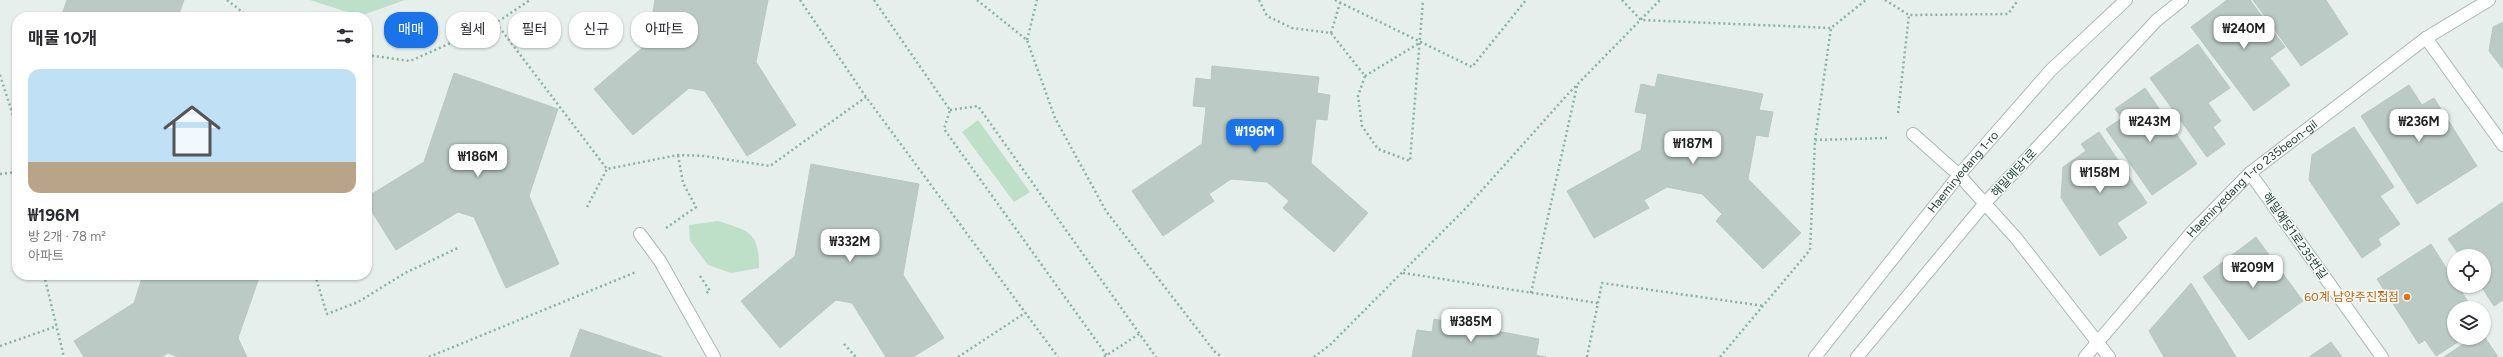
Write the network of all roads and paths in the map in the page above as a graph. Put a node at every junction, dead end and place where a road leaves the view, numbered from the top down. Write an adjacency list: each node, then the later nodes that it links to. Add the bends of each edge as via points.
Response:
1 (227, 0): 20 (path)
2 (530, 0): 22 (path)
3 (800, 0): 35 (path)
4 (874, 0): 36 (path)
5 (977, 0): 28 (path)
6 (1037, 0): 28 (path)
7 (1260, 0): 26 (path, via 1267,16 1292,28)
8 (1335, 0): 19 (path)
9 (1423, 0): 29 (path)
10 (1526, 0): 29 (path, via 1472,67)
11 (1622, 0): 23 (path)
12 (1660, 0): 23 (path)
13 (1866, 0): 25 (path)
14 (1885, 0): 21 (path)
15 (2018, 0): 21 (path, via 2008,14)
16 (2126, 0): 48 (street, Haemiryedang 1-ro, via 2051,70)
17 (2182, 0): 49 (street, 해밀예당1로, via 2157,20)
18 (2489, 0): 27 (street, Haemiryedang 1-ro 235beon-gil)
19 (1340, 3): 26 (path); 29 (path)
20 (243, 12)
21 (1909, 15): 38 (path)
22 (500, 20)
23 (1641, 20): 25 (path); 34 (path)
24 (500, 28): 44 (path)
25 (1831, 28): 41 (path)
26 (1331, 33): 33 (path)
27 (2426, 38): 42 (street); 46 (street, Haemiryedang 1-ro 235beon-gil)
28 (1027, 40): 75 (path, via 1055,118 1106,211 1215,352)
29 (1421, 42): 33 (path); 33 (path, via 1410,161 1378,149 1362,126 1358,96)
30 (446, 45): 31 (path, via 410,60)
31 (372, 56)
32 (0, 75): 37 (path)
33 (1365, 76)
34 (1577, 86): 55 (path, via 1466,208); 58 (path)
35 (866, 97): 43 (path, via 770,166 704,156); 61 (path)
36 (950, 110): 63 (path, via 978,106); 67 (path, via 944,129)
37 (12, 112)
38 (1898, 115)
39 (1913, 134): 48 (street)
40 (1896, 138): 41 (path)
41 (1815, 140): 60 (path, via 1810,250)
42 (2503, 145)
43 (678, 155): 44 (path); 51 (path, via 683,183 696,207)
44 (607, 169): 50 (path)
45 (12, 173): 47 (path)
46 (2250, 173): 64 (street, Haemiryedang 1-ro 235beon-gil, via 2192,232); 83 (street, 해밀예당1로235번길)
47 (0, 174)
48 (1959, 175): 49 (street); 79 (street, Haemiryedang 1-ro)
49 (1986, 202): 64 (street); 80 (street, 해밀예당1로)
50 (587, 207)
51 (666, 227)
52 (640, 234): 54 (street)
53 (460, 247): 57 (path, via 405,274 358,302 327,314)
54 (660, 261): 69 (path); 70 (street)
55 (1402, 273): 58 (path); 76 (path, via 1331,344)
56 (45, 280): 62 (path)
57 (317, 280)
58 (1531, 293): 59 (path)
59 (1598, 303): 60 (path, via 1602,282); 77 (path)
60 (1764, 306): 78 (path)
61 (1025, 313): 72 (path); 73 (path)
62 (57, 326): 66 (path); 68 (path)
63 (1139, 334): 67 (path); 74 (path)
64 (2097, 341): 81 (street, Haemiryedang 1-ro 235beon-gil); 82 (street)
65 (844, 344): 71 (path)
66 (0, 346)
67 (1107, 356)
68 (64, 357)
69 (429, 357)
70 (714, 357)
71 (856, 357)
72 (958, 357)
73 (1058, 357)
74 (1156, 357)
75 (1222, 357)
76 (1314, 357)
77 (1587, 357)
78 (1720, 357)
79 (1815, 357)
80 (1857, 357)
81 (2085, 357)
82 (2109, 357)
83 (2382, 357)

